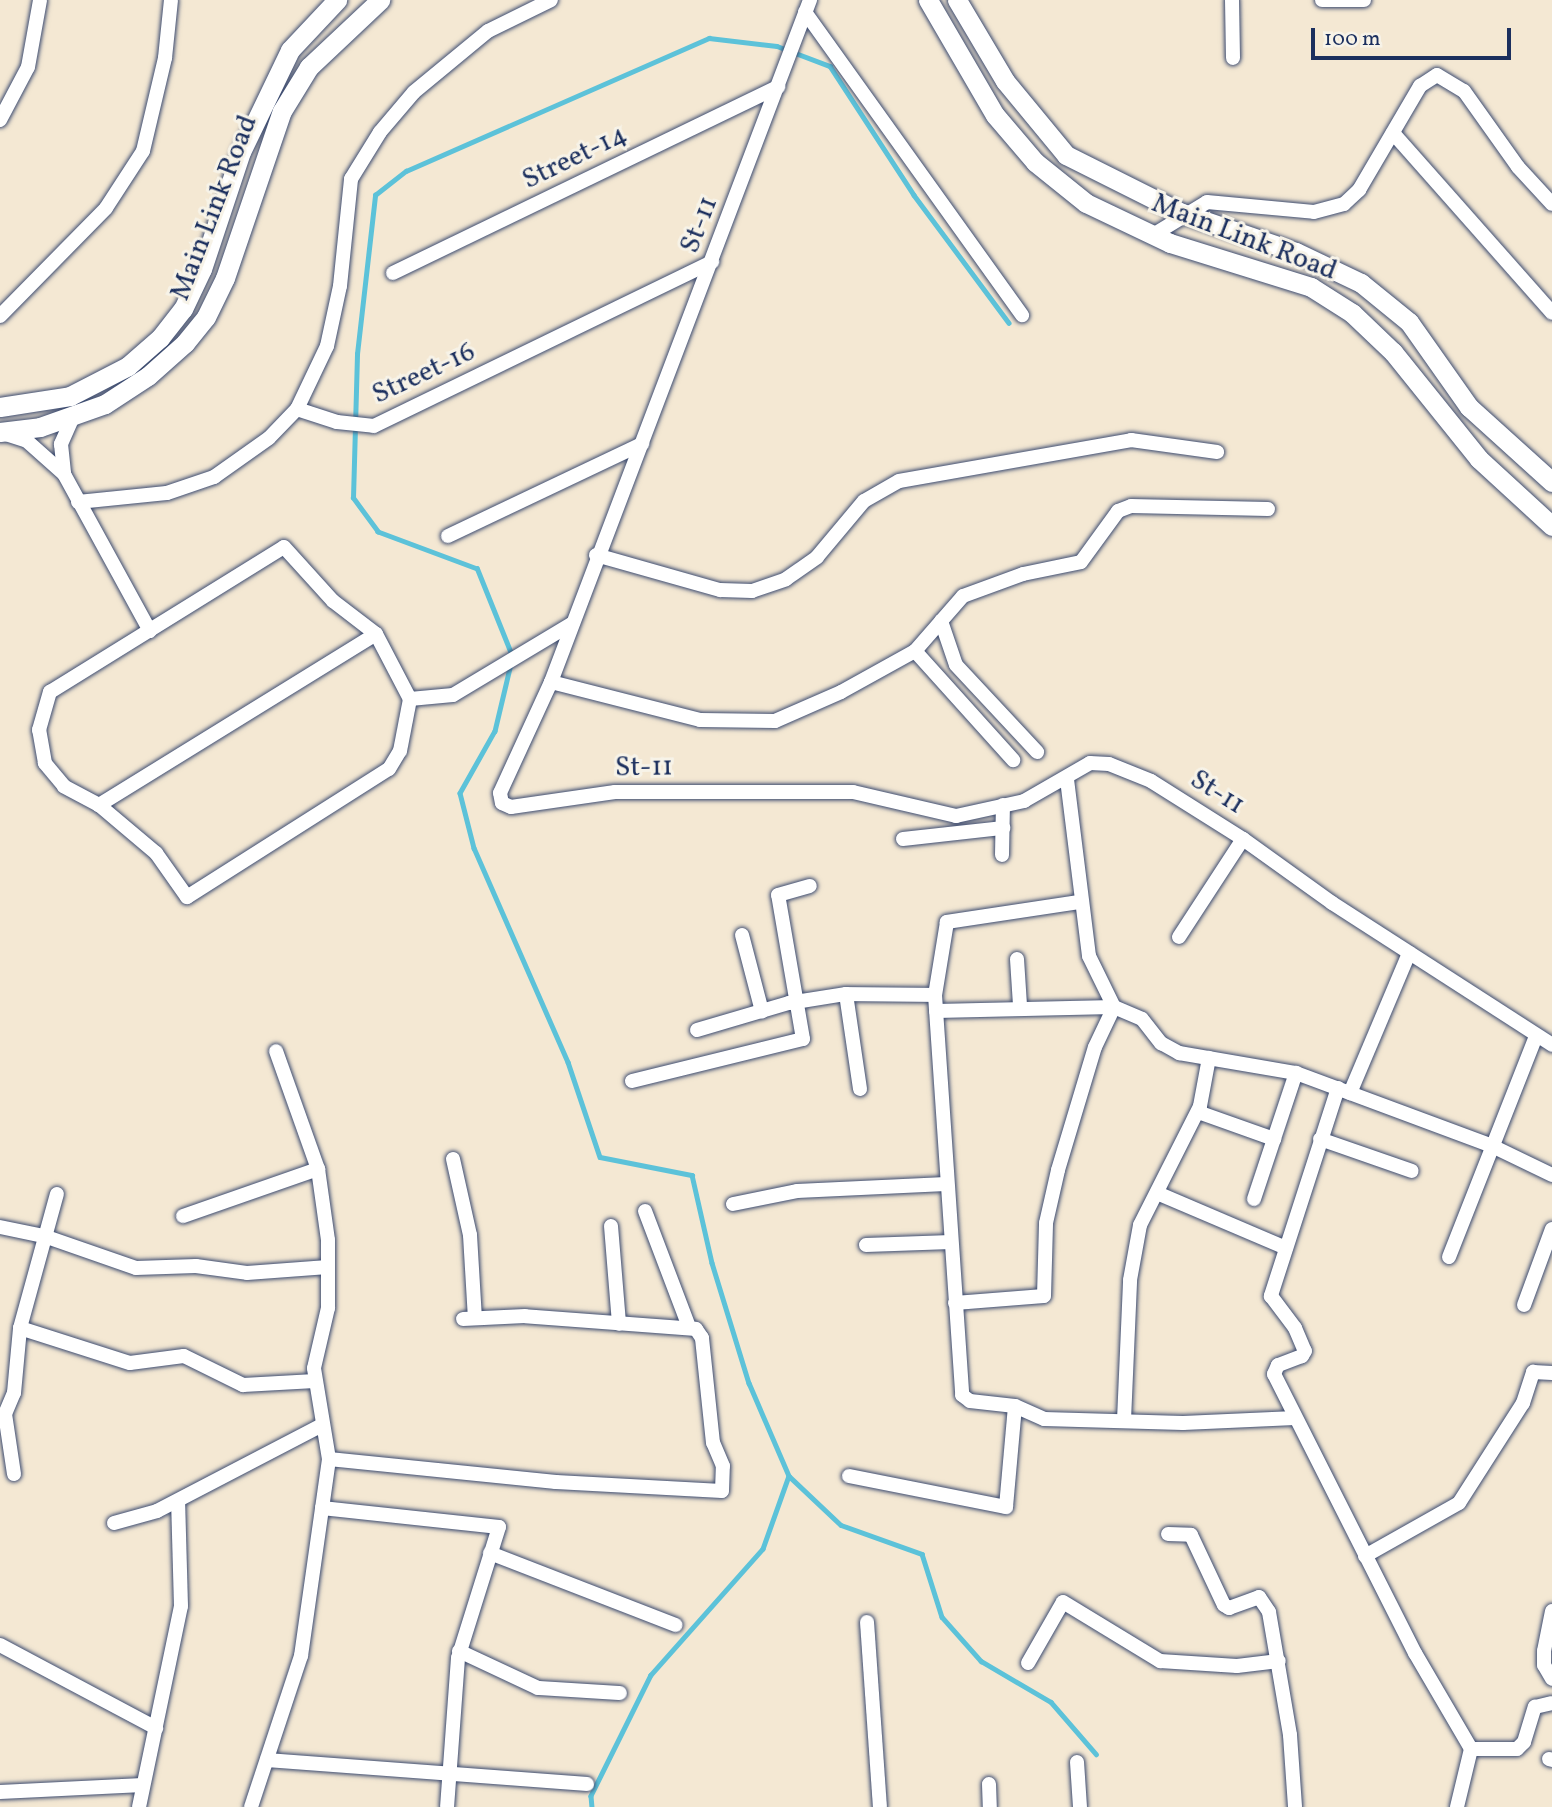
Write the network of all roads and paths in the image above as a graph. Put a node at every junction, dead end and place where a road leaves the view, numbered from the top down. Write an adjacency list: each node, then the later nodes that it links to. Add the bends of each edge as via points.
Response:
1 (40, 0): 18 (street, via 28,67)
2 (171, 0): 27 (street, via 165,58 143,150 106,208)
3 (337, 0): 14 (street, Main Link Road)
4 (380, 0): 16 (street, Main Link Road)
5 (551, 0): 29 (street, via 488,31 414,92 380,132 351,179 340,286 327,346)
6 (928, 0): 13 (street, Main Link Road)
7 (957, 0): 12 (street, Main Link Road)
8 (1231, 0): 15 (street)
9 (1322, 0): 10 (street)
10 (1364, 2)
11 (807, 6): 17 (street, St-11); 26 (street)
12 (976, 32): 13 (street); 21 (street, Main Link Road, via 1005,81 1066,155)
13 (955, 46): 22 (street, Main Link Road, via 995,116 1035,162 1086,203)
14 (290, 50): 16 (street); 28 (street, Main Link Road, via 241,152 202,269 183,309 160,338 128,366 71,396)
15 (1233, 58)
16 (309, 67): 30 (street, Main Link Road, via 277,121 225,278 206,317 148,376 105,404)
17 (781, 80): 23 (street, St-11); 24 (street, Street-14)
18 (1, 116)
19 (1393, 133): 20 (street, via 1420,86 1429,78 1446,76 1464,91 1518,167); 21 (street, via 1359,190 1329,211 1216,201); 25 (street)
20 (1552, 204)
21 (1182, 213): 22 (street); 35 (street, Main Link Road, via 1296,252 1362,283 1409,322 1469,407)
22 (1153, 235): 38 (street, Main Link Road, via 1311,288 1352,313 1393,352 1479,459)
23 (712, 262): 29 (street, Street-16, via 374,426 337,422); 32 (street, St-11)
24 (393, 273)
25 (1552, 313)
26 (1022, 315)
27 (0, 316)
28 (0, 407)
29 (296, 409): 36 (street, via 269,438 214,477 167,493)
30 (73, 417): 31 (street, Main Link Road); 34 (street, via 61,444)
31 (0, 432): 34 (street, via 27,441)
32 (642, 444): 39 (street); 40 (street, St-11)
33 (1217, 452): 40 (street, via 1131,440 899,481 864,501 817,557 786,579 752,591 720,590)
34 (64, 474): 36 (street)
35 (1552, 482)
36 (78, 502): 43 (street)
37 (1268, 509): 41 (street, via 1131,506 1118,511 1081,562 1023,574 963,596)
38 (1552, 526)
39 (447, 536)
40 (596, 555): 42 (street, St-11)
41 (941, 621): 45 (street); 48 (street, via 956,665)
42 (573, 623): 46 (street, St-11); 47 (street, via 443,698)
43 (150, 631): 44 (street, via 284,547 333,601); 51 (street, via 80,671 45,699 39,730 45,763 64,786)
44 (376, 634): 47 (street); 51 (street)
45 (915, 651): 46 (street, via 841,692 775,720 700,720); 49 (street)
46 (551, 682): 52 (street, St-11, via 500,793 502,803 511,807 615,792 853,792 956,816)
47 (410, 699): 51 (street, via 400,751 389,769 187,897 156,853)
48 (1037, 752)
49 (1013, 760)
50 (1067, 779): 52 (street, St-11, via 1024,801); 55 (street, St-11, via 1090,763 1109,764 1151,781); 58 (street)
51 (99, 805)
52 (1003, 806): 53 (street)
53 (1003, 828): 54 (street); 56 (street)
54 (903, 839)
55 (1243, 839): 60 (street); 61 (street, St-11)
56 (1002, 855)
57 (810, 886): 65 (street, via 778,895)
58 (1079, 902): 64 (street, via 947,922); 67 (street, via 1088,956)
59 (742, 935): 68 (street)
60 (1178, 937)
61 (1409, 953): 71 (street, St-11); 78 (street)
62 (1017, 959): 66 (street)
63 (846, 994): 64 (street); 65 (street); 77 (street)
64 (935, 995): 69 (street)
65 (794, 1002): 68 (street); 76 (street, via 803,1039)
66 (1020, 1005): 67 (street); 69 (street)
67 (1114, 1007): 74 (street, via 1142,1019 1161,1043 1179,1053); 103 (street, via 1095,1047 1058,1170 1046,1223 1044,1296)
68 (762, 1011): 70 (street)
69 (936, 1011): 87 (street)
70 (697, 1030)
71 (1536, 1036): 72 (street, St-11); 82 (street)
72 (1552, 1045)
73 (276, 1051): 84 (street)
74 (1209, 1058): 75 (street); 79 (street)
75 (1296, 1073): 78 (street); 80 (street)
76 (632, 1081)
77 (860, 1089)
78 (1344, 1091): 81 (street); 82 (street)
79 (1198, 1112): 80 (street); 88 (street)
80 (1274, 1139): 90 (street)
81 (1320, 1139): 85 (street); 100 (street)
82 (1490, 1145): 86 (street); 101 (street)
83 (453, 1159): 105 (street, via 470,1235 469,1319 525,1316)
84 (318, 1169): 93 (street); 102 (street)
85 (1412, 1171)
86 (1552, 1175)
87 (946, 1184): 91 (street, via 797,1191); 98 (street)
88 (1157, 1192): 100 (street); 112 (street, via 1140,1226 1130,1280)
89 (57, 1194): 97 (street)
90 (1254, 1199)
91 (733, 1204)
92 (645, 1211): 106 (street)
93 (183, 1216)
94 (611, 1226): 105 (street)
95 (0, 1227): 97 (street)
96 (1552, 1229): 104 (street)
97 (44, 1236): 102 (street, via 136,1268 196,1266 247,1273); 107 (street)
98 (951, 1242): 99 (street); 103 (street)
99 (866, 1245)
100 (1286, 1248): 111 (street, via 1271,1296 1295,1328 1305,1351 1273,1368)
101 (1449, 1256)
102 (328, 1267): 109 (street, via 328,1308)
103 (955, 1303): 110 (street, via 962,1395 970,1401)
104 (1524, 1305)
105 (618, 1324): 106 (street)
106 (689, 1327): 114 (street, via 702,1338 712,1440 723,1466 722,1491 556,1482)
107 (20, 1328): 109 (street, via 130,1363 184,1356 243,1385); 115 (street, via 14,1393 5,1414)
108 (1552, 1373): 122 (street, via 1533,1373 1523,1403 1459,1503)
109 (315, 1381): 113 (street)
110 (1015, 1406): 112 (street, via 1044,1419); 116 (street, via 1006,1507)
111 (1295, 1418): 112 (street, via 1183,1423); 122 (street)
112 (1124, 1420)
113 (320, 1426): 114 (street); 117 (street)
114 (329, 1459): 118 (street)
115 (14, 1474)
116 (849, 1476)
117 (178, 1501): 119 (street); 133 (street, via 184,1585)
118 (322, 1508): 121 (street, via 499,1527); 135 (street, via 301,1656)
119 (114, 1523)
120 (1168, 1534): 128 (street, via 1191,1535 1224,1605 1229,1608 1259,1597 1274,1629)
121 (490, 1553): 125 (street); 127 (street)
122 (1365, 1556): 134 (street)
123 (1552, 1611): 130 (street, via 1544,1665)
124 (867, 1622): 145 (street)
125 (676, 1625)
126 (0, 1645): 133 (street)
127 (459, 1651): 131 (street, via 538,1688); 137 (street)
128 (1279, 1661): 129 (street, via 1237,1666 1160,1661 1063,1602); 148 (street)
129 (1028, 1663)
130 (1552, 1679)
131 (620, 1693)
132 (1552, 1703): 134 (street, via 1535,1707 1524,1742 1517,1749)
133 (156, 1728): 140 (street)
134 (1471, 1749): 149 (street)
135 (267, 1760): 137 (street); 143 (street)
136 (1077, 1762): 147 (street)
137 (449, 1772): 138 (street); 144 (street)
138 (587, 1784)
139 (989, 1784): 146 (street)
140 (143, 1785): 141 (street); 142 (street)
141 (0, 1793)
142 (139, 1807)
143 (251, 1807)
144 (447, 1807)
145 (880, 1807)
146 (990, 1807)
147 (1080, 1807)
148 (1294, 1807)
149 (1457, 1807)

